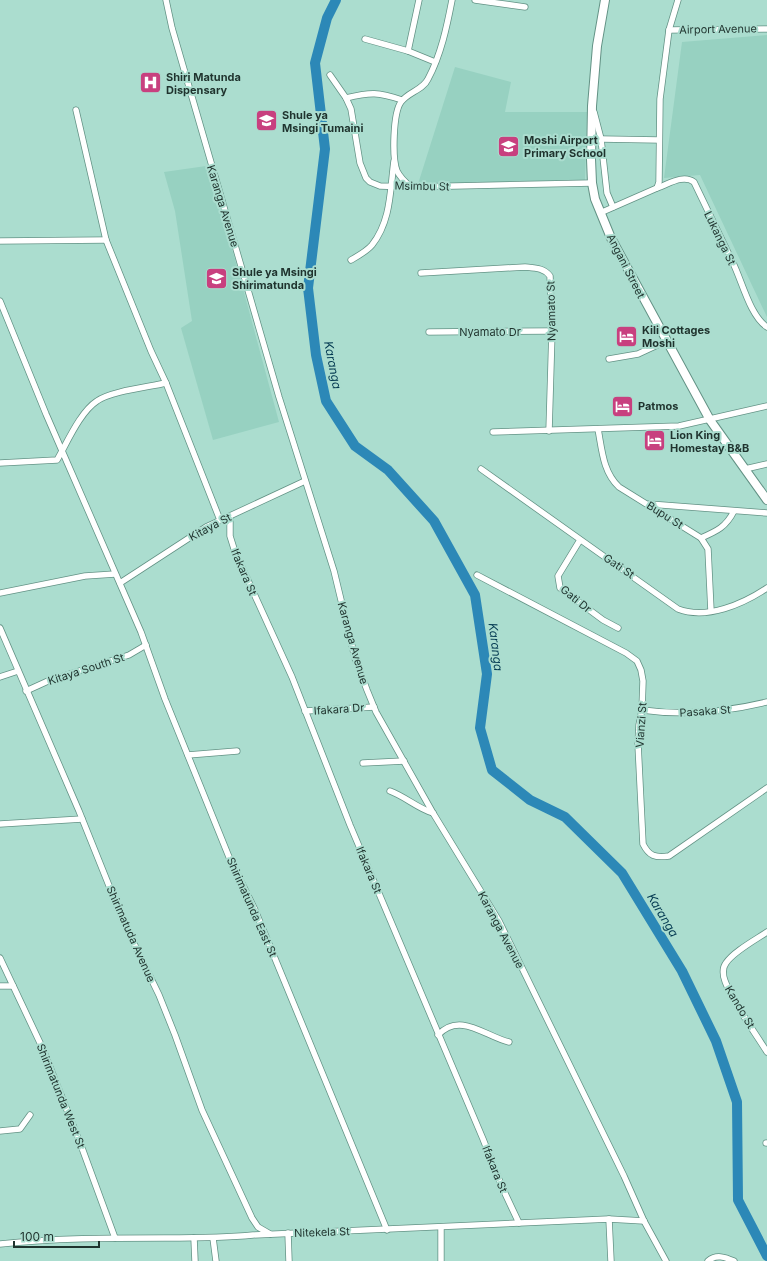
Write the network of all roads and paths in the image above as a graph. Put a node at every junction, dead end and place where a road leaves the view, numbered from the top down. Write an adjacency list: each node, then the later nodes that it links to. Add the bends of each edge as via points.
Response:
1 (166, 0): 48 (street, Karanga Avenue, via 221,201)
2 (419, 0): 11 (street)
3 (452, 0): 12 (street)
4 (475, 0): 7 (street)
5 (605, 0): 16 (street, Angani Street, via 597,46)
6 (678, 0): 9 (street)
7 (525, 7)
8 (767, 29): 9 (street, Airport Avenue)
9 (669, 30): 19 (street, via 660,99)
10 (365, 39): 11 (street)
11 (408, 51): 12 (street)
12 (435, 62): 15 (street, via 428,81)
13 (330, 75): 14 (street, Msimbu St)
14 (346, 98): 15 (street, via 367,93); 22 (street, Msimbu St, via 351,109 360,163 366,178 380,186)
15 (402, 100): 20 (street, via 396,117)
16 (592, 106): 18 (street); 21 (street, Angani Street)
17 (76, 110): 27 (street)
18 (601, 139): 19 (street); 25 (street, via 607,193)
19 (659, 140): 24 (street)
20 (394, 160): 22 (street); 23 (street, via 403,181)
21 (592, 183): 23 (street, Msimbu St); 26 (street, Angani Street)
22 (390, 186): 23 (street, Msimbu St); 29 (street, via 389,211 384,225 371,246)
23 (411, 187)
24 (657, 188): 25 (street); 32 (street, Lukanga St, via 681,179 694,182 734,264 752,308)
25 (613, 207): 26 (street)
26 (600, 213): 35 (street, Angani Street)
27 (106, 240): 28 (street); 37 (street)
28 (0, 241)
29 (351, 260)
30 (421, 273): 33 (street, Nyamato St, via 525,267 546,271 550,276)
31 (0, 301): 43 (street, Shirimatunda East St)
32 (767, 327)
33 (552, 331): 34 (street, Nyamato Dr); 41 (street, Nyamato St)
34 (429, 332)
35 (666, 341): 36 (street, via 638,354); 39 (street, Angani Street)
36 (609, 359)
37 (166, 384): 43 (street, via 97,400); 54 (street)
38 (767, 406): 39 (street)
39 (710, 420): 40 (street, via 679,426); 47 (street, Angani Street)
40 (598, 429): 41 (street); 50 (street, Bupu St, via 606,468 611,479 619,487)
41 (548, 430): 42 (street)
42 (493, 432)
43 (62, 450): 44 (street, via 54,461); 57 (street, Shirimatunda East St)
44 (0, 463)
45 (767, 464): 47 (street)
46 (481, 469): 56 (street, Gati St)
47 (745, 469): 49 (street, Angani Street)
48 (305, 481): 53 (street, Kitaya St); 70 (street, Karanga Avenue, via 334,571 355,658)
49 (767, 500)
50 (647, 503): 51 (street); 55 (street, Bupu St)
51 (734, 511): 52 (street); 55 (street, via 720,530)
52 (767, 513)
53 (230, 516): 54 (street, Kitaya St); 72 (street, Ifakara St, via 230,536 235,552)
54 (220, 520): 59 (street, Kitaya St)
55 (701, 538): 62 (street, via 708,549)
56 (580, 540): 62 (street, Gati St, via 678,609 688,613); 64 (street, Gati Dr, via 558,576 560,588)
57 (115, 574): 59 (street, Shirimatunda East St); 61 (street, via 85,576)
58 (477, 575): 71 (street, Vianzi St, via 637,661 643,681)
59 (120, 583): 65 (street, Shirimatunda East St)
60 (767, 588): 62 (street, Gati St, via 739,604)
61 (0, 594)
62 (711, 611)
63 (0, 628): 66 (street, Shirimatuda Avenue)
64 (618, 628)
65 (146, 645): 68 (street, Kitaya South St, via 123,658 48,681); 74 (street, Shirimatunda East St)
66 (18, 671): 67 (street); 68 (street, Shirimatuda Avenue)
67 (0, 677)
68 (26, 691): 80 (street, Shirimatuda Avenue)
69 (767, 702): 71 (street, Pasaka St, via 709,712)
70 (374, 706): 72 (street, Ifakara Dr); 75 (street, Karanga Avenue)
71 (642, 710): 77 (street, Vianzi St, via 638,744 643,844 647,852 653,856 669,856)
72 (305, 711): 86 (street, Ifakara St)
73 (237, 751): 74 (street)
74 (188, 754): 95 (street, Shirimatunda East St)
75 (404, 761): 76 (street); 79 (street, Karanga Avenue)
76 (363, 762)
77 (767, 788)
78 (390, 791): 79 (street, via 416,807)
79 (433, 813): 92 (street, Karanga Avenue, via 499,921)
80 (82, 819): 81 (street); 97 (street, Shirimatuda Avenue, via 124,923 162,1002 202,1110 226,1165 252,1218 258,1227)
81 (0, 824)
82 (767, 932): 88 (street, Kando St, via 730,958 724,964 723,972 730,992)
83 (0, 958): 85 (street, Shirimatunda West St)
84 (0, 986): 85 (street)
85 (13, 986): 98 (street, Shirimatunda West St, via 67,1108)
86 (438, 1035): 87 (street, via 449,1027 469,1026); 93 (street, Ifakara St)
87 (509, 1042)
88 (767, 1052)
89 (30, 1115): 90 (street, via 20,1129)
90 (0, 1131)
91 (609, 1219): 92 (street, Nitekela St); 93 (street, Nitekela St); 106 (street)
92 (644, 1221): 107 (street, Karanga Avenue)
93 (519, 1223): 94 (street, Nitekela St)
94 (441, 1227): 95 (street, Nitekela St); 105 (street)
95 (387, 1230): 96 (street, Nitekela St)
96 (288, 1233): 97 (street, Nitekela St); 104 (street)
97 (270, 1234): 100 (street, Nitekela St)
98 (115, 1238): 99 (street, Nitekela St); 101 (street, Nitekela St)
99 (194, 1238): 100 (street, Nitekela St); 102 (street)
100 (214, 1238): 103 (street)
101 (0, 1244)
102 (195, 1261)
103 (216, 1261)
104 (289, 1261)
105 (441, 1261)
106 (611, 1261)
107 (666, 1261)
108 (708, 1261): 109 (street, via 721,1256)
109 (734, 1261)

